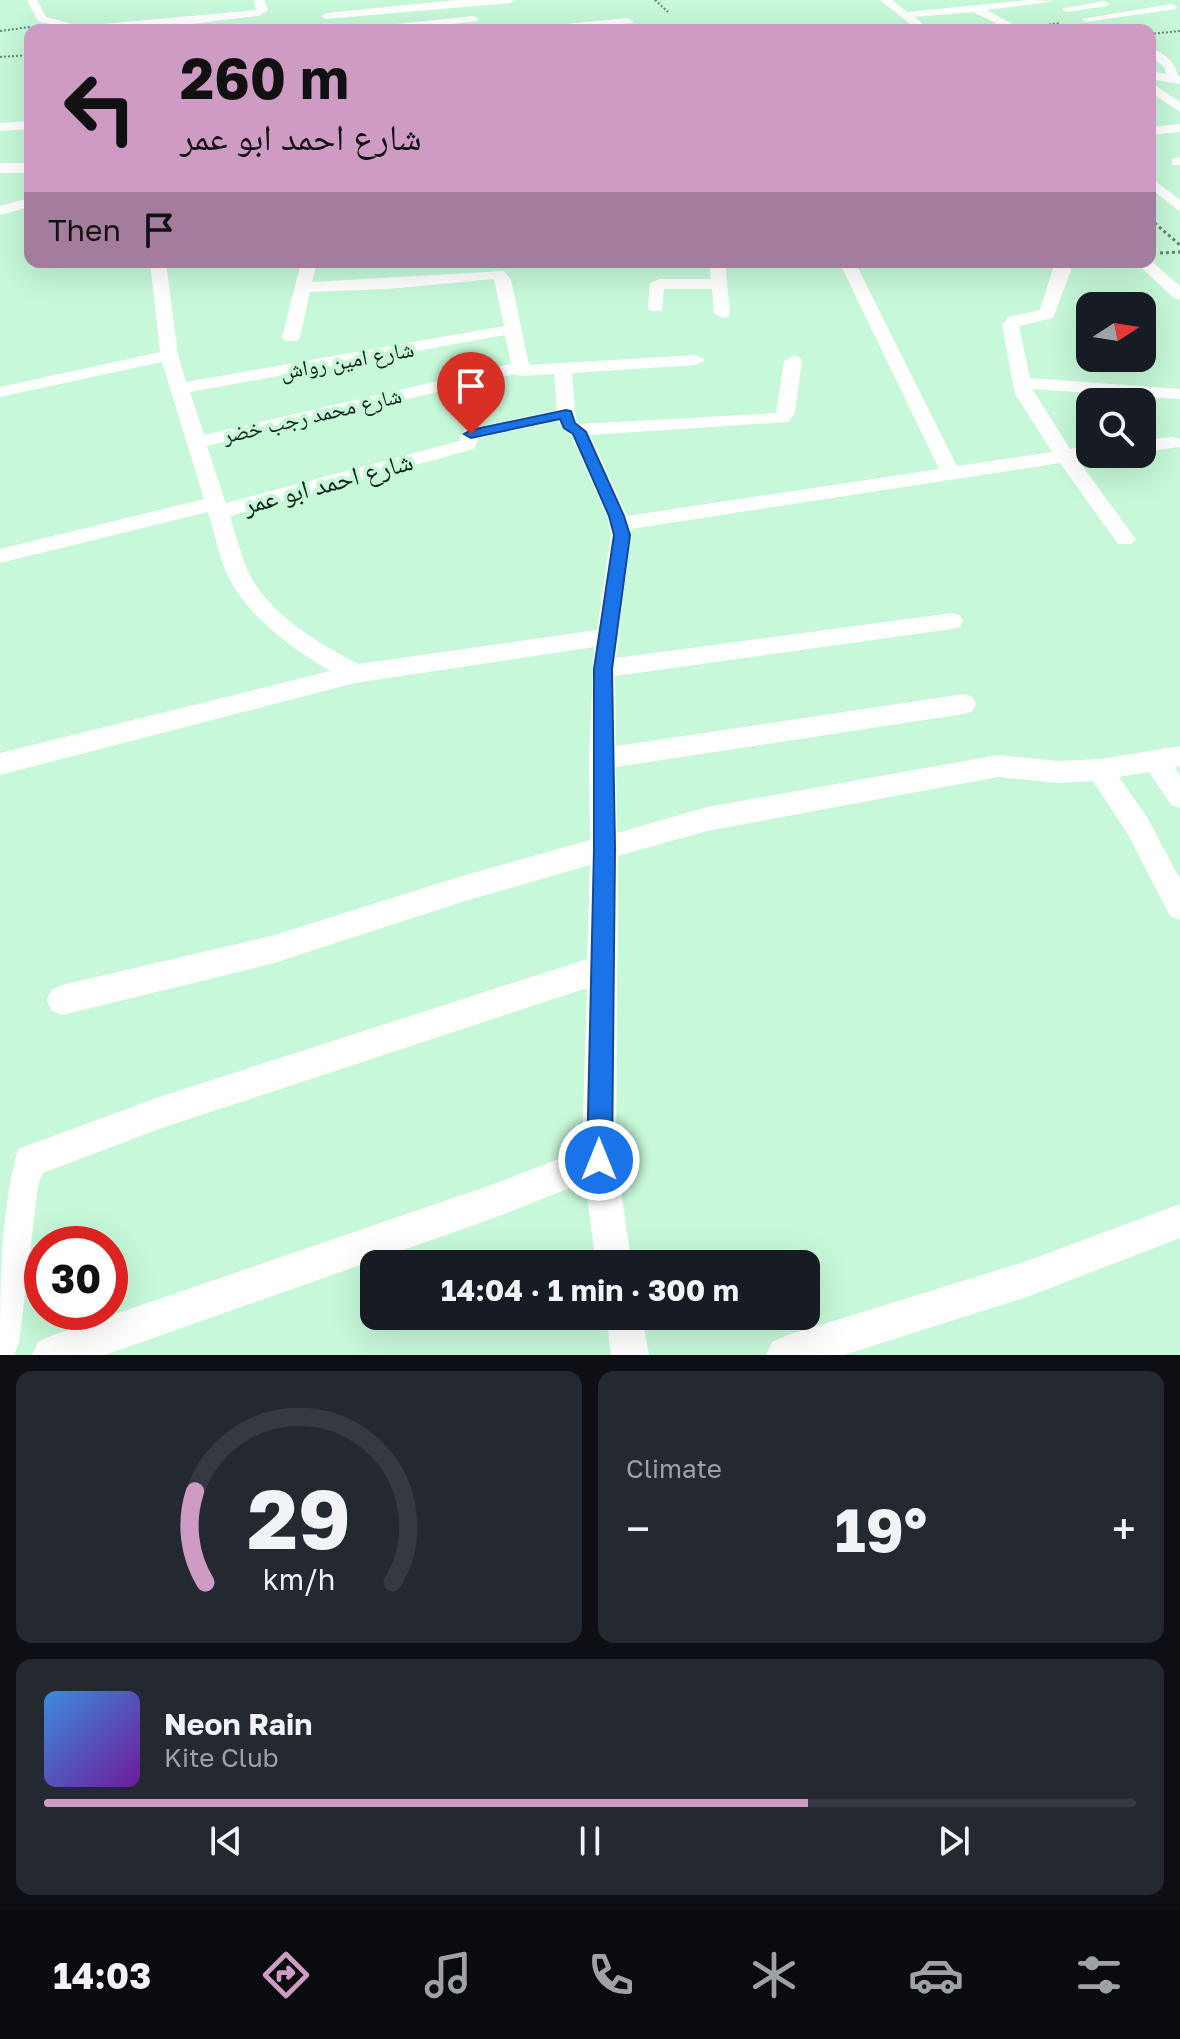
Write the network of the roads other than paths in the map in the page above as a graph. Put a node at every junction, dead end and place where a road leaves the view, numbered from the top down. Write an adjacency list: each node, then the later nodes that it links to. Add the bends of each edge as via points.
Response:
1 (32, 0): 18 (street, via 42,19)
2 (259, 0): 19 (street, via 259,13)
3 (510, 0): 10 (street)
4 (885, 0): 15 (street)
5 (960, 0): 11 (street)
6 (1050, 0): 11 (street); 12 (street)
7 (1158, 0): 13 (street)
8 (1119, 1): 12 (street)
9 (320, 2): 16 (street)
10 (457, 3): 16 (street); 21 (street, via 477,22)
11 (975, 9): 15 (street); 25 (street)
12 (1066, 9): 26 (street)
13 (1176, 9): 26 (street)
14 (618, 10): 17 (street)
15 (905, 15): 24 (street)
16 (326, 16): 20 (street)
17 (628, 21): 22 (street); 23 (street)
18 (60, 24)
19 (144, 24)
20 (332, 24)
21 (449, 24)
22 (597, 24)
23 (631, 24)
24 (917, 24)
25 (1006, 24)
26 (1087, 24)
27 (1156, 56): 28 (street)
28 (1177, 74): 29 (street)
29 (1156, 75)
30 (1156, 90): 31 (street)
31 (1164, 96): 32 (street); 33 (street)
32 (1156, 97)
33 (1180, 108)
34 (24, 125): 35 (street)
35 (0, 127)
36 (1180, 128): 37 (street)
37 (1156, 130)
38 (1180, 141): 39 (street)
39 (1156, 143)
40 (0, 168): 41 (street)
41 (24, 168)
42 (1156, 186): 44 (street)
43 (24, 204): 45 (street)
44 (1180, 208)
45 (0, 211)
46 (159, 268): 63 (street)
47 (308, 268): 57 (street)
48 (376, 268): 55 (street)
49 (427, 268): 54 (street)
50 (718, 268): 56 (street)
51 (850, 268): 78 (street)
52 (1063, 268): 68 (street, via 1047,314 1010,325)
53 (1150, 268): 58 (street)
54 (430, 280): 55 (street); 61 (street, via 501,275)
55 (376, 284): 57 (street)
56 (719, 284): 59 (street, via 659,284); 60 (street)
57 (303, 287): 62 (street)
58 (1180, 295)
59 (656, 307)
60 (722, 313)
61 (512, 329): 66 (street); 69 (street, شارع امين رواش)
62 (291, 337)
63 (169, 355): 69 (street); 70 (street)
64 (696, 360): 67 (street, شارع محمد رجب خضر)
65 (793, 361): 72 (street, via 781,418)
66 (519, 367): 67 (street, شارع محمد رجب خضر, via 526,372); 73 (street, شارع محمد رجب خضر)
67 (563, 369): 72 (street)
68 (1021, 383): 71 (street); 77 (street)
69 (180, 388): 73 (street)
70 (0, 392)
71 (1180, 394)
72 (572, 422): 79 (street, شارع احمد ابو عمر, via 471,434 467,445); 80 (street)
73 (198, 442): 79 (street)
74 (1173, 443): 75 (street)
75 (1156, 445)
76 (1076, 454): 77 (street)
77 (1065, 456): 78 (street); 81 (street)
78 (952, 475): 80 (street)
79 (218, 507): 82 (street); 86 (street, via 237,572 251,596 294,639)
80 (620, 524): 84 (street, via 622,546)
81 (1125, 539)
82 (0, 556)
83 (952, 621): 85 (street)
84 (606, 637): 85 (street); 86 (street)
85 (603, 669): 89 (street)
86 (355, 674): 90 (street)
87 (964, 704): 89 (street)
88 (1168, 758): 91 (street); 92 (street)
89 (602, 759): 93 (street)
90 (0, 764)
91 (1100, 770): 93 (street, via 967,770 707,819); 94 (street, via 1137,825)
92 (1180, 797)
93 (604, 849): 95 (street); 96 (street, via 271,950)
94 (1180, 907)
95 (603, 968): 97 (street); 101 (street, via 174,1108 30,1161 21,1186)
96 (62, 1000)
97 (599, 1160): 99 (street); 102 (street)
98 (1180, 1221): 104 (street, via 1027,1279)
99 (612, 1250)
100 (626, 1330): 103 (street)
101 (0, 1343)
102 (51, 1355)
103 (630, 1355)
104 (785, 1355)

